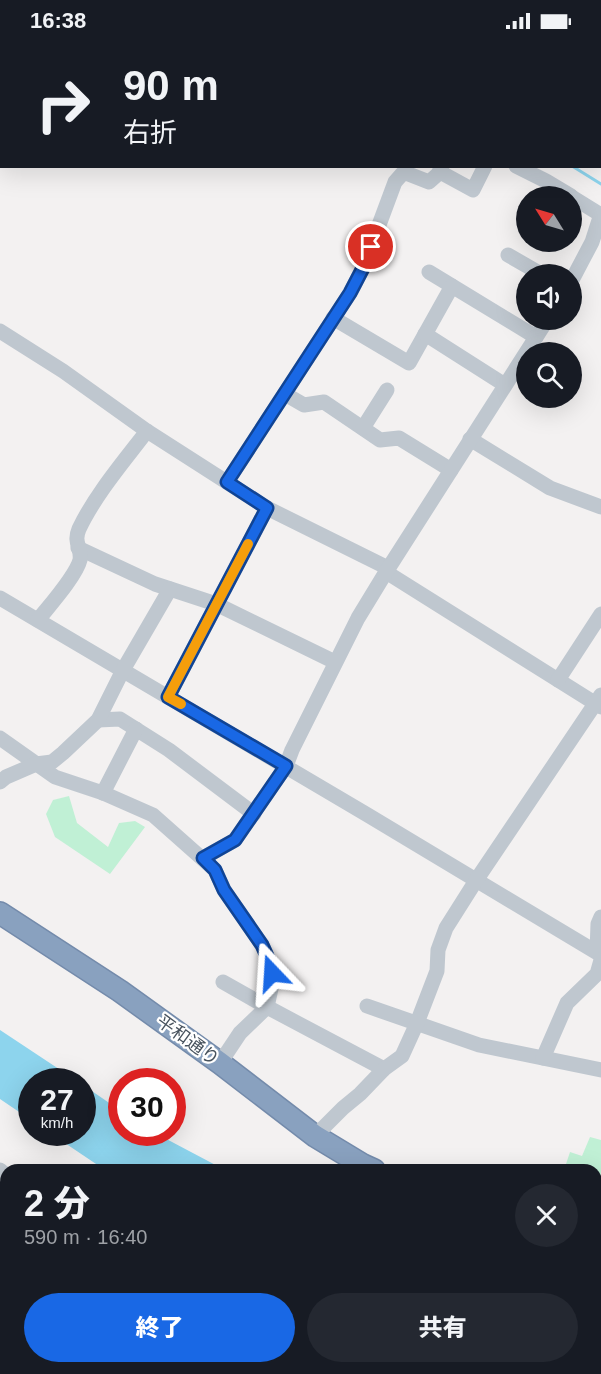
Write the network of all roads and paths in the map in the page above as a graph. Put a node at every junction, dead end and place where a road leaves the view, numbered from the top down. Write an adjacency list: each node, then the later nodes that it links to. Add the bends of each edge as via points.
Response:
1 (484, 168): 3 (street, via 473,190)
2 (520, 168): 4 (street)
3 (441, 169): 12 (street, via 429,182 406,173 395,182 363,268)
4 (554, 186)
5 (582, 203): 6 (street)
6 (601, 214): 9 (street)
7 (508, 255): 8 (street)
8 (524, 264)
9 (580, 264)
10 (429, 272): 11 (street)
11 (452, 286): 15 (street); 16 (street)
12 (333, 318): 15 (street, via 409,363); 19 (street)
13 (541, 330): 16 (street)
14 (0, 331): 21 (street)
15 (425, 334): 17 (street)
16 (536, 337): 17 (street)
17 (505, 384): 22 (street)
18 (387, 390): 20 (street)
19 (285, 394): 20 (street, via 304,405 324,402); 24 (street)
20 (363, 428): 23 (street, via 380,440 399,438)
21 (147, 431): 24 (street); 27 (street, via 96,500 79,529 75,540)
22 (470, 439): 23 (street); 25 (street, via 550,488)
23 (451, 470): 28 (street)
24 (227, 482): 26 (street)
25 (601, 507)
26 (267, 508): 28 (street); 31 (street)
27 (78, 548): 29 (street); 33 (street, via 80,561)
28 (387, 570): 34 (street); 36 (street)
29 (170, 589): 31 (street); 35 (street)
30 (0, 598): 33 (street)
31 (216, 604): 34 (street); 37 (street)
32 (601, 614): 36 (street)
33 (38, 620): 35 (street)
34 (335, 662): 43 (street)
35 (123, 670): 37 (street); 39 (street)
36 (558, 680): 38 (street)
37 (168, 697): 43 (street)
38 (599, 702): 48 (street)
39 (98, 720): 40 (street, via 120,719); 42 (street, via 52,762)
40 (136, 729): 45 (street); 46 (street)
41 (0, 738): 42 (street)
42 (36, 764): 44 (street); 45 (street, via 55,777)
43 (286, 766): 46 (street); 48 (street)
44 (0, 782)
45 (103, 794): 47 (street, via 153,815)
46 (254, 814): 47 (street, via 235,840)
47 (203, 858): 54 (street, via 215,870 272,967)
48 (477, 879): 51 (street); 55 (street, via 446,928 438,950 437,971)
49 (0, 913): 57 (highway, 平和通り, via 120,991)
50 (601, 917): 51 (street)
51 (600, 956): 56 (street, via 597,974 567,1003)
52 (223, 982): 54 (street)
53 (367, 1006): 55 (street)
54 (267, 1007): 57 (street, via 240,1033); 58 (street)
55 (417, 1023): 56 (street, via 479,1045); 58 (street, via 402,1056)
56 (543, 1058): 59 (street)
57 (220, 1063): 60 (highway, 平和通り)
58 (384, 1069): 60 (street)
59 (601, 1070)
60 (315, 1136): 61 (highway, 平和通り)
61 (361, 1164)

